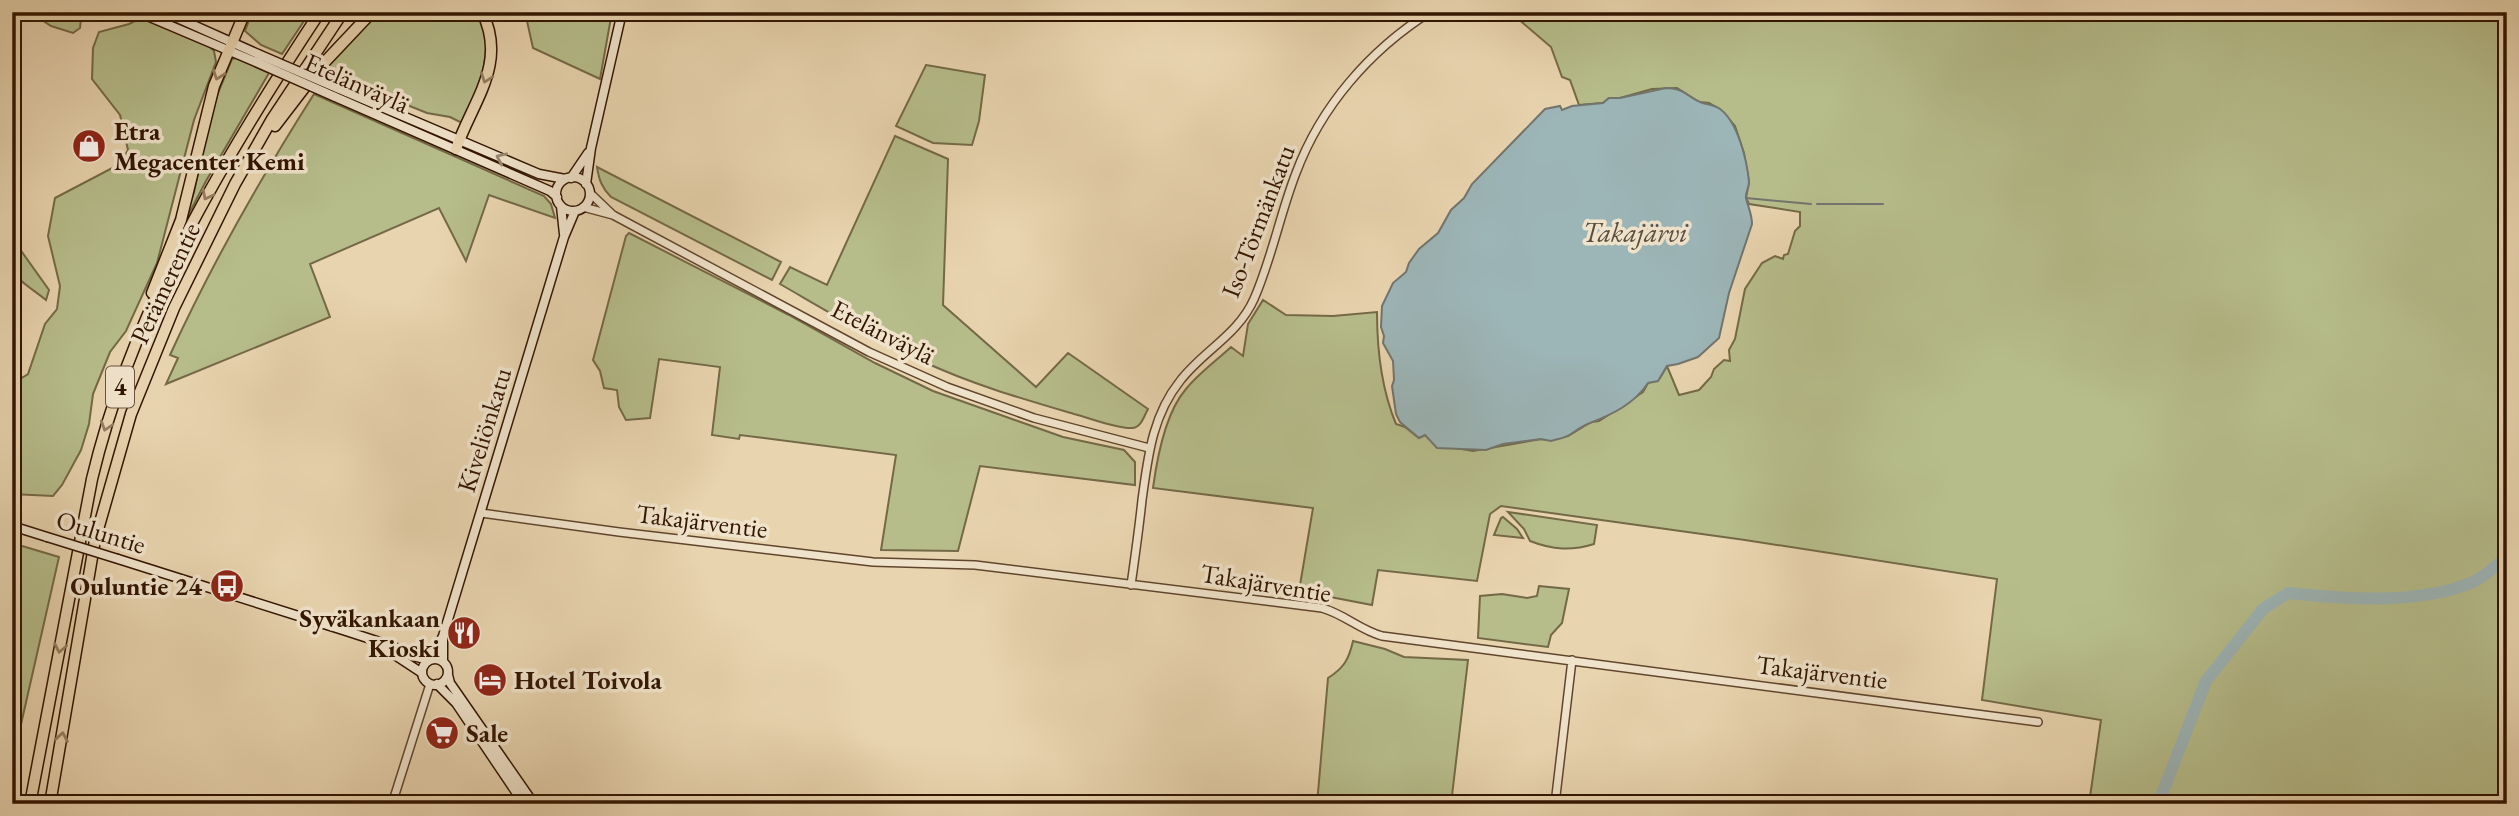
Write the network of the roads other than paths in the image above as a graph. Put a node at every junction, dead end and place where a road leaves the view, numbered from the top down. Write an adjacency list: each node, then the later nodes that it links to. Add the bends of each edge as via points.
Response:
1 (138, 12): 10 (main road, Etelänväylä)
2 (164, 12): 10 (main road, Etelänväylä)
3 (245, 12): 10 (highway)
4 (320, 12): 21 (highway, Perämerentie / 4, one-way to 21, via 219,174)
5 (343, 12): 14 (highway, Perämerentie / 4)
6 (372, 12): 14 (highway, via 321,66)
7 (482, 12): 11 (highway, one-way to 11, via 492,43 491,65)
8 (622, 12): 12 (main road)
9 (1430, 12): 22 (street, Iso-Törmänkatu, via 1377,53 1324,118 1296,172 1250,307 1239,324 1174,388)
10 (230, 46): 11 (main road, Etelänväylä, bridge); 21 (highway, one-way to 21, via 214,86 181,220 147,305)
11 (458, 144): 13 (main road, Etelänväylä, one-way to 11, via 538,174); 16 (main road, Etelänväylä)
12 (592, 148): 13 (main road); 15 (main road)
13 (568, 179): 15 (main road, via 579,179); 16 (main road, via 558,187)
14 (235, 184): 36 (highway, Perämerentie / 4, one-way to 14, via 95,540 131,414 174,308)
15 (588, 189): 18 (main road); 19 (street, Etelänväylä)
16 (557, 197): 17 (main road)
17 (561, 206): 18 (main road); 20 (main road, Kiveliönkatu)
18 (579, 209): 19 (street, Etelänväylä); 20 (main road, Kiveliönkatu)
19 (613, 215): 22 (street, Etelänväylä, via 869,352 947,387 1034,418)
20 (564, 237): 23 (main road, Kiveliönkatu)
21 (145, 322): 35 (highway, Perämerentie / 4, one-way to 35, via 95,467)
22 (1149, 448): 25 (street, Iso-Törmänkatu)
23 (481, 513): 25 (street, Takajärventie, via 873,562 975,565); 26 (main road, Kiveliönkatu)
24 (12, 526): 27 (main road, Ouluntie, bridge)
25 (1131, 585): 29 (street, Takajärventie, via 1322,608 1382,636)
26 (443, 636): 28 (main road, Kiveliönkatu); 30 (main road, Kiveliönkatu)
27 (376, 642): 28 (main road, Ouluntie); 31 (main road, Ouluntie)
28 (430, 660): 30 (main road); 31 (main road)
29 (1572, 660): 34 (street, Takajärventie); 40 (street)
30 (443, 661): 32 (main road)
31 (422, 673): 33 (main road)
32 (448, 675): 33 (main road); 39 (main road)
33 (434, 684): 37 (street); 38 (main road, via 456,703)
34 (2038, 722)
35 (30, 804)
36 (50, 804)
37 (393, 804)
38 (524, 804)
39 (534, 804)
40 (1555, 804)

